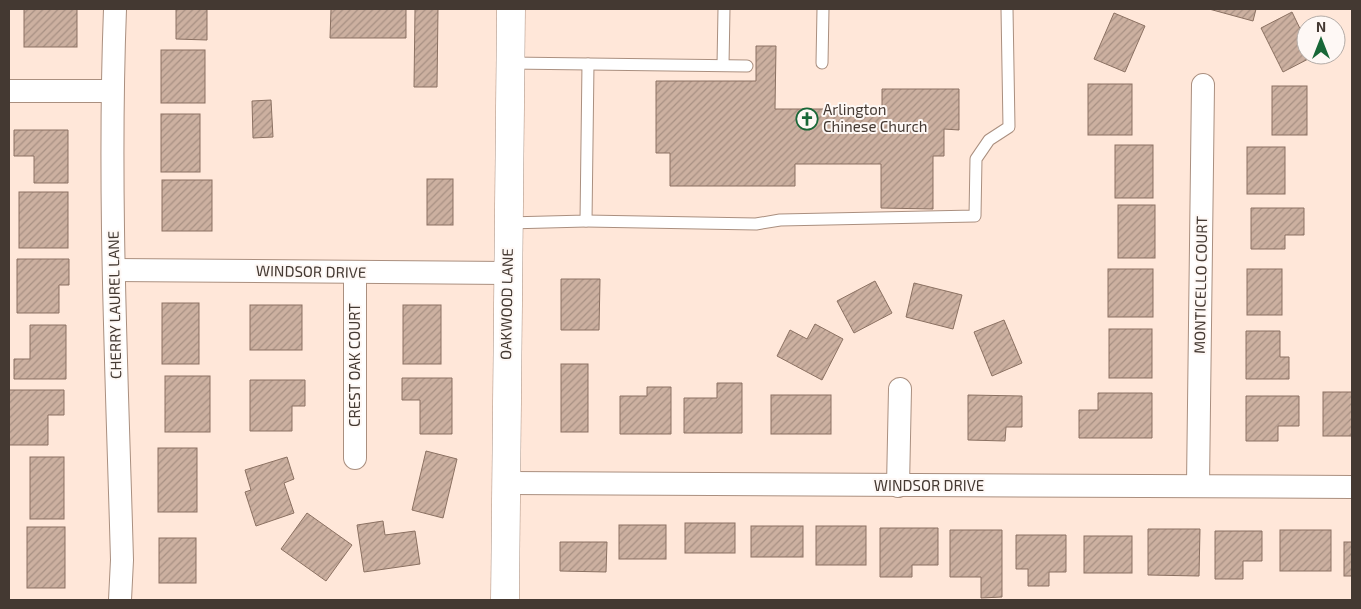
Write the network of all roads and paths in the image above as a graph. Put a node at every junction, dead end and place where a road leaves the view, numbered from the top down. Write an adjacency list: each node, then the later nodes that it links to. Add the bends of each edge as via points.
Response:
1 (115, 9): 13 (street, CHERRY LAUREL LANE)
2 (511, 9): 6 (street, OAKWOOD LANE)
3 (724, 9): 9 (lane)
4 (823, 9): 7 (lane)
5 (1007, 9): 14 (lane, via 1009,127 990,140 976,159 975,216 780,220 756,224)
6 (510, 63): 8 (lane); 15 (street, OAKWOOD LANE)
7 (822, 63)
8 (588, 64): 9 (lane); 14 (lane)
9 (723, 65): 10 (lane)
10 (747, 66)
11 (1203, 85): 22 (street, MONTICELLO COURT)
12 (9, 91): 13 (street)
13 (112, 91): 16 (street, CHERRY LAUREL LANE)
14 (586, 221): 15 (lane)
15 (508, 223): 18 (street, OAKWOOD LANE)
16 (114, 270): 17 (street, WINDSOR DRIVE); 25 (street, CHERRY LAUREL LANE, via 122,560)
17 (355, 273): 18 (street, WINDSOR DRIVE); 20 (street, CREST OAK COURT)
18 (508, 273): 21 (street, OAKWOOD LANE)
19 (900, 389): 23 (street)
20 (355, 458)
21 (506, 483): 23 (street, WINDSOR DRIVE); 26 (street, OAKWOOD LANE)
22 (1198, 485): 23 (street, WINDSOR DRIVE); 24 (street, WINDSOR DRIVE)
23 (898, 486)
24 (1352, 487)
25 (120, 600)
26 (504, 600)

